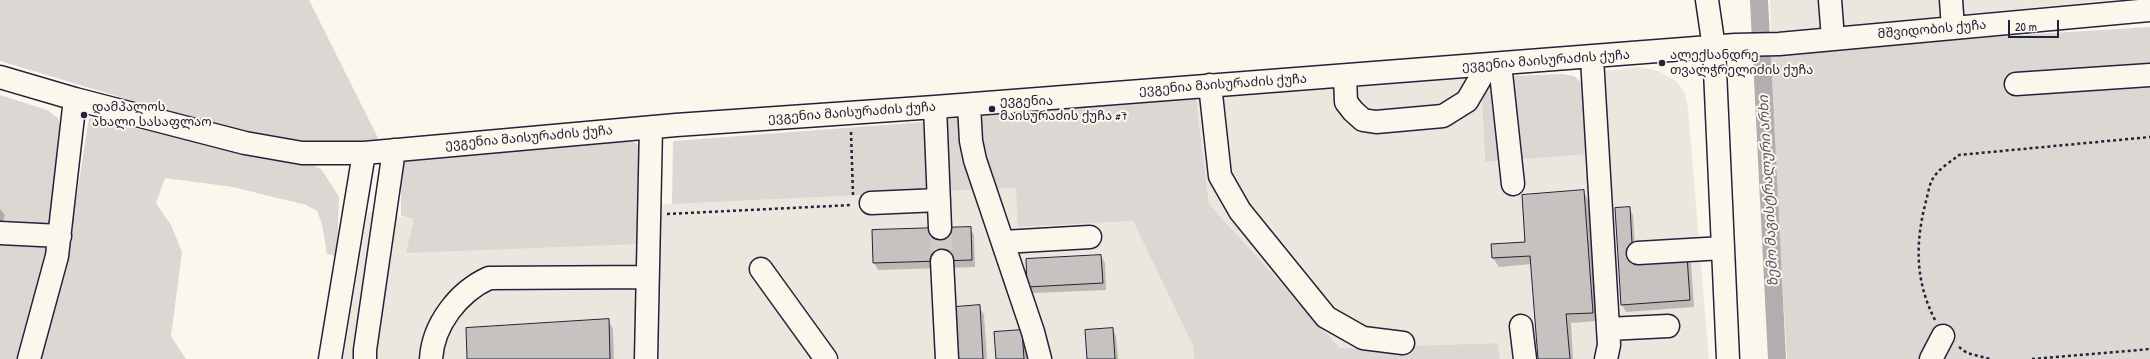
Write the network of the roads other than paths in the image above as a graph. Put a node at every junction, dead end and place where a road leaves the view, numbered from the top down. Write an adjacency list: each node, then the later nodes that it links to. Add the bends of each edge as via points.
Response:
1 (1707, 0): 7 (street)
2 (1830, 0): 6 (street)
3 (1950, 0): 5 (street)
4 (2150, 10): 5 (street, მშვიდობის ქუჩა)
5 (1953, 28): 6 (street, მშვიდობის ქუჩა)
6 (1833, 39): 7 (street, მშვიდობის ქუჩა)
7 (1724, 46): 8 (street, ევგენია მაისურაძის ქუჩა); 29 (street)
8 (1592, 58): 9 (street, ევგენია მაისურაძის ქუჩა); 36 (street)
9 (1494, 65): 11 (street, ევგენია მაისურაძის ქუჩა); 11 (street, via 1467,101 1443,116 1376,122 1363,120 1346,102); 21 (street)
10 (2150, 75): 13 (street)
11 (1345, 76): 14 (street, ევგენია მაისურაძის ქუჩა)
12 (0, 77): 15 (street, ევგენია მაისურაძის ქუჩა)
13 (2016, 84)
14 (1210, 85): 16 (street, ევგენია მაისურაძის ქუჩა); 38 (street, via 1220,176 1240,211 1326,317 1363,338)
15 (75, 99): 20 (street, ევგენია მაისურაძის ქუჩა, via 245,143 302,153); 26 (street)
16 (969, 105): 17 (street, ევგენია მაისურაძის ქუჩა); 28 (street, via 975,160)
17 (935, 108): 18 (street, ევგენია მაისურაძის ქუჩა); 22 (street)
18 (651, 128): 19 (street, ევგენია მაისურაძის ქუჩა); 33 (street)
19 (394, 150): 20 (street, ევგენია მაისურაძის ქუჩა); 41 (street, via 364,350)
20 (364, 153): 40 (street)
21 (1513, 184)
22 (939, 200): 23 (street); 24 (street)
23 (862, 204)
24 (940, 228)
25 (0, 233): 26 (street)
26 (60, 236): 39 (street, via 57,256)
27 (1090, 237): 28 (street)
28 (1003, 242): 46 (street)
29 (1723, 248): 30 (street); 49 (street)
30 (1638, 253)
31 (942, 261): 45 (street)
32 (761, 268): 44 (street)
33 (647, 277): 42 (street, via 489,278 472,288 455,304 441,325 432,348); 43 (street)
34 (1522, 326): 47 (street)
35 (1668, 326): 36 (street)
36 (1608, 329): 48 (street, via 1609,345)
37 (1943, 336): 50 (street)
38 (1403, 343)
39 (28, 359)
40 (330, 359)
41 (365, 359)
42 (431, 359)
43 (646, 359)
44 (826, 359)
45 (947, 359)
46 (1040, 359)
47 (1525, 359)
48 (1606, 359)
49 (1728, 359)
50 (1931, 359)

